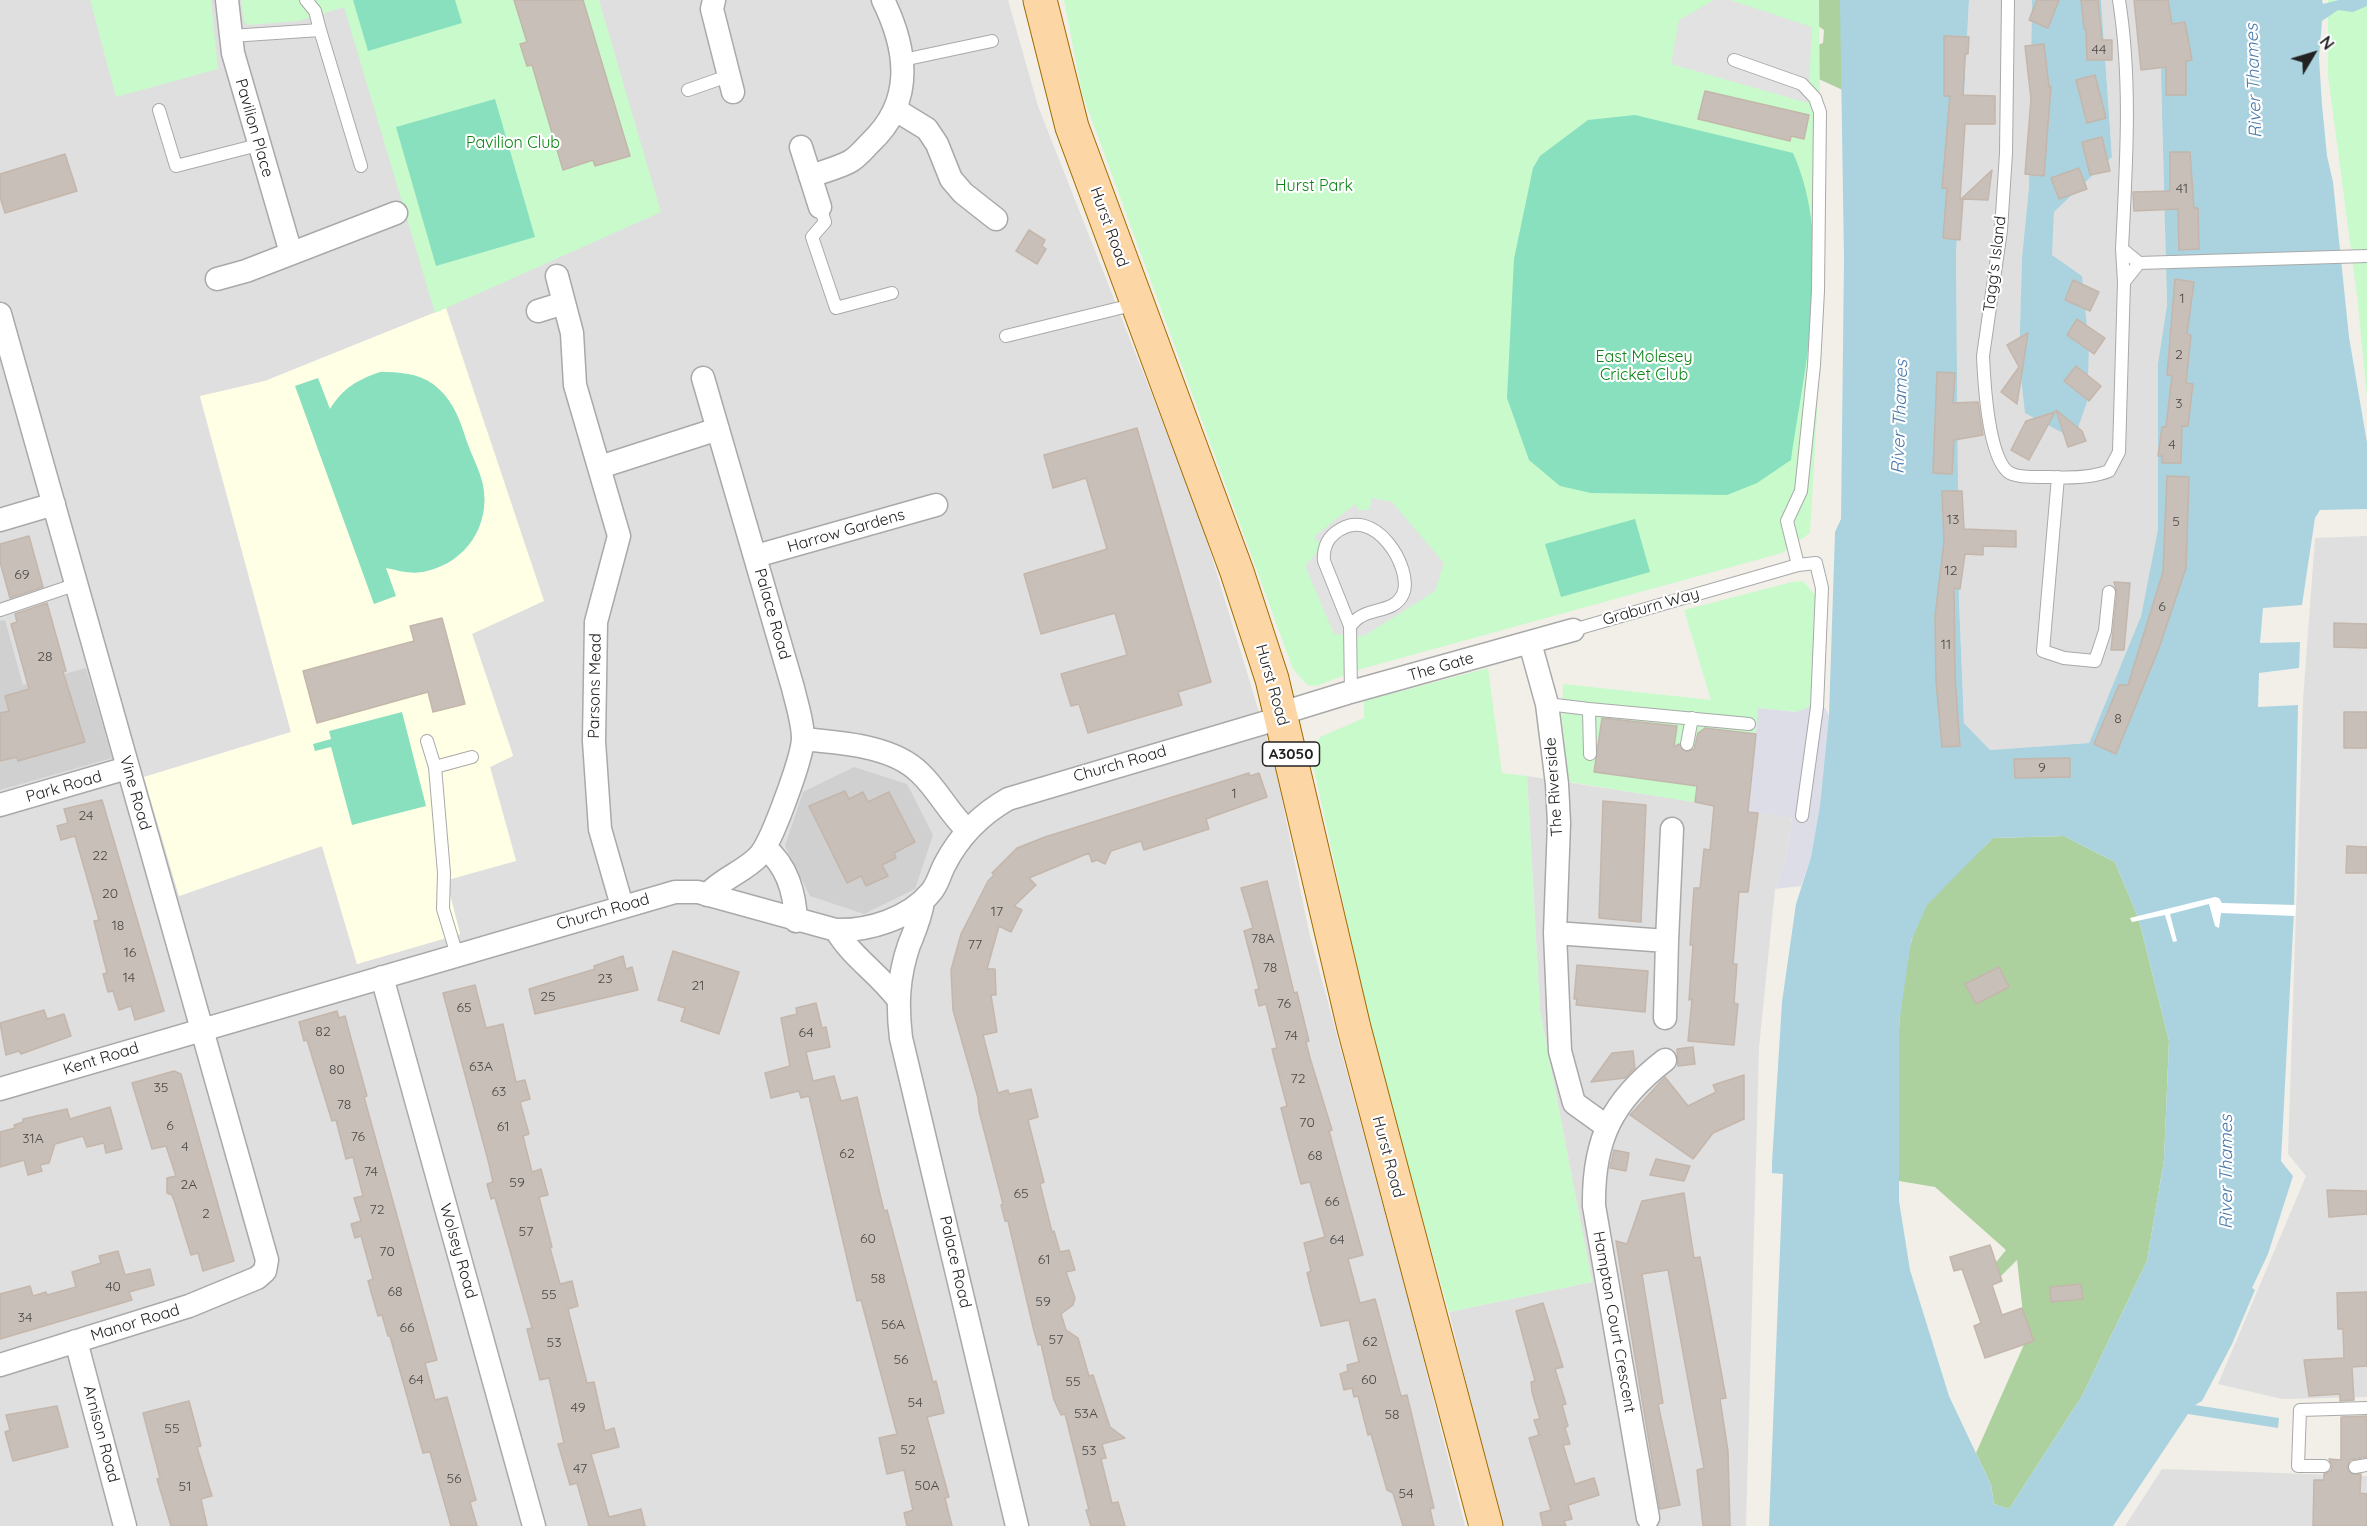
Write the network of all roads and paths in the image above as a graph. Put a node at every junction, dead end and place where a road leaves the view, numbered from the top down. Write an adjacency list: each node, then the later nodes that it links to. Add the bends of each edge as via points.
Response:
1 (227, 0): 9 (street, Pavilion Place)
2 (306, 0): 8 (lane, via 315,11)
3 (714, 0): 13 (street, via 712,9)
4 (883, 0): 11 (street, via 897,30)
5 (1040, 0): 33 (main road, Hurst Road / A3050, via 1072,128)
6 (2008, 0): 40 (lane, Tagg's Island, via 2002,208 1984,374 1991,432 2003,467 2011,474)
7 (2119, 0): 24 (lane, Tagg's Island, via 2125,37 2127,114)
8 (320, 30): 9 (lane); 19 (lane)
9 (231, 36): 17 (street, Pavilion Place)
10 (992, 41): 11 (lane)
11 (903, 60): 16 (street)
12 (1734, 60): 45 (lane, via 1802,84 1815,98 1820,112 1814,365 1800,491 1787,521)
13 (730, 84): 14 (lane)
14 (688, 90)
15 (159, 110): 17 (lane, via 176,166)
16 (896, 110): 20 (street, via 879,135 851,161); 23 (street, via 927,129 951,179)
17 (258, 145): 25 (street, Pavilion Place)
18 (801, 147): 20 (street)
19 (361, 166)
20 (810, 176): 21 (street)
21 (820, 207): 31 (lane, via 825,222 812,237 836,308)
22 (396, 213): 25 (street)
23 (996, 219)
24 (2122, 249): 27 (lane); 30 (lane, Tagg's Island)
25 (291, 253): 29 (street)
26 (2367, 256): 27 (lane)
27 (2139, 263): 30 (lane)
28 (557, 276): 32 (street, Parsons Mead)
29 (217, 279)
30 (2124, 282): 40 (lane, Tagg's Island, via 2117,459 2102,474)
31 (892, 293)
32 (564, 303): 34 (street); 39 (street, Parsons Mead, via 572,333 575,385)
33 (1138, 304): 36 (lane); 56 (main road, Hurst Road / A3050, via 1237,572)
34 (538, 311)
35 (0, 314): 41 (street, Vine Road)
36 (1006, 336)
37 (703, 378): 38 (street, Palace Road)
38 (718, 429): 39 (street); 44 (street, Palace Road)
39 (600, 467): 73 (street, Parsons Mead, via 619,536 596,622 594,741 600,829)
40 (2058, 477): 47 (lane, via 2043,651 2095,661 2105,632)
41 (54, 504): 43 (street); 46 (street, Vine Road)
42 (936, 505): 44 (street, Harrow Gardens)
43 (0, 520)
44 (756, 556): 59 (street, Palace Road, via 801,717)
45 (1798, 565): 50 (lane, Graburn Way); 67 (lane, Graburn Way, via 1816,563 1822,588 1817,707)
46 (77, 584): 48 (lane); 65 (street, Vine Road)
47 (2109, 592)
48 (0, 610)
49 (1350, 626): 49 (lane, via 1323,552 1331,536 1343,526 1358,522 1375,528 1394,553 1406,581 1403,596 1391,607 1360,616); 53 (lane)
50 (1573, 630): 51 (street, Graburn Way)
51 (1530, 643): 52 (street, Graburn Way); 54 (street, The Riverside)
52 (1487, 654): 53 (street, The Gate)
53 (1351, 692): 56 (street)
54 (1547, 704): 55 (lane); 76 (street, The Riverside, via 1559,823)
55 (1589, 709): 57 (lane); 62 (lane)
56 (1282, 715): 69 (street, Church Road, via 1008,799); 95 (main road, Hurst Road / A3050, via 1349,1008)
57 (1692, 718): 58 (lane); 61 (lane)
58 (1749, 724)
59 (803, 739): 69 (street, via 858,746 912,766); 70 (street, Palace Road)
60 (427, 741): 64 (lane)
61 (1687, 744)
62 (1590, 754)
63 (472, 757): 64 (lane)
64 (435, 767): 78 (lane, via 444,873 443,909)
65 (128, 768): 66 (street, Park Road); 82 (street, Vine Road)
66 (0, 805)
67 (1802, 816)
68 (1672, 829): 77 (street)
69 (967, 830): 72 (street, Church Road)
70 (765, 848): 71 (street, Palace Road); 74 (street, via 794,891)
71 (707, 895): 73 (street, Church Road, via 688,890); 74 (street, Church Road)
72 (923, 901): 75 (street, Church Road, via 873,927); 80 (street, Palace Road)
73 (622, 906): 78 (street, Church Road)
74 (796, 921): 75 (street, Church Road)
75 (836, 930): 80 (street, via 842,942)
76 (1554, 933): 77 (street); 85 (street, The Riverside, via 1560,1051 1574,1103)
77 (1667, 941): 81 (street)
78 (457, 955): 79 (street, Church Road)
79 (382, 976): 82 (street, Church Road); 93 (street, Wolsey Road)
80 (897, 998): 94 (street, Palace Road, via 901,1038)
81 (1665, 1018)
82 (201, 1029): 84 (street, Kent Road); 86 (street, Vine Road, via 267,1260)
83 (1665, 1060): 85 (street, Hampton Court Crescent, via 1630,1091)
84 (0, 1089)
85 (1606, 1126): 91 (street, Hampton Court Crescent, via 1598,1154 1594,1206)
86 (265, 1271): 87 (street, Manor Road, via 240,1286 189,1306)
87 (76, 1341): 88 (street, Manor Road); 92 (street, Arnison Road)
88 (0, 1365)
89 (2367, 1408): 90 (lane, via 2300,1410 2298,1466)
90 (2324, 1466)
91 (1648, 1518)
92 (126, 1526)
93 (534, 1526)
94 (1017, 1526)
95 (1486, 1526)

